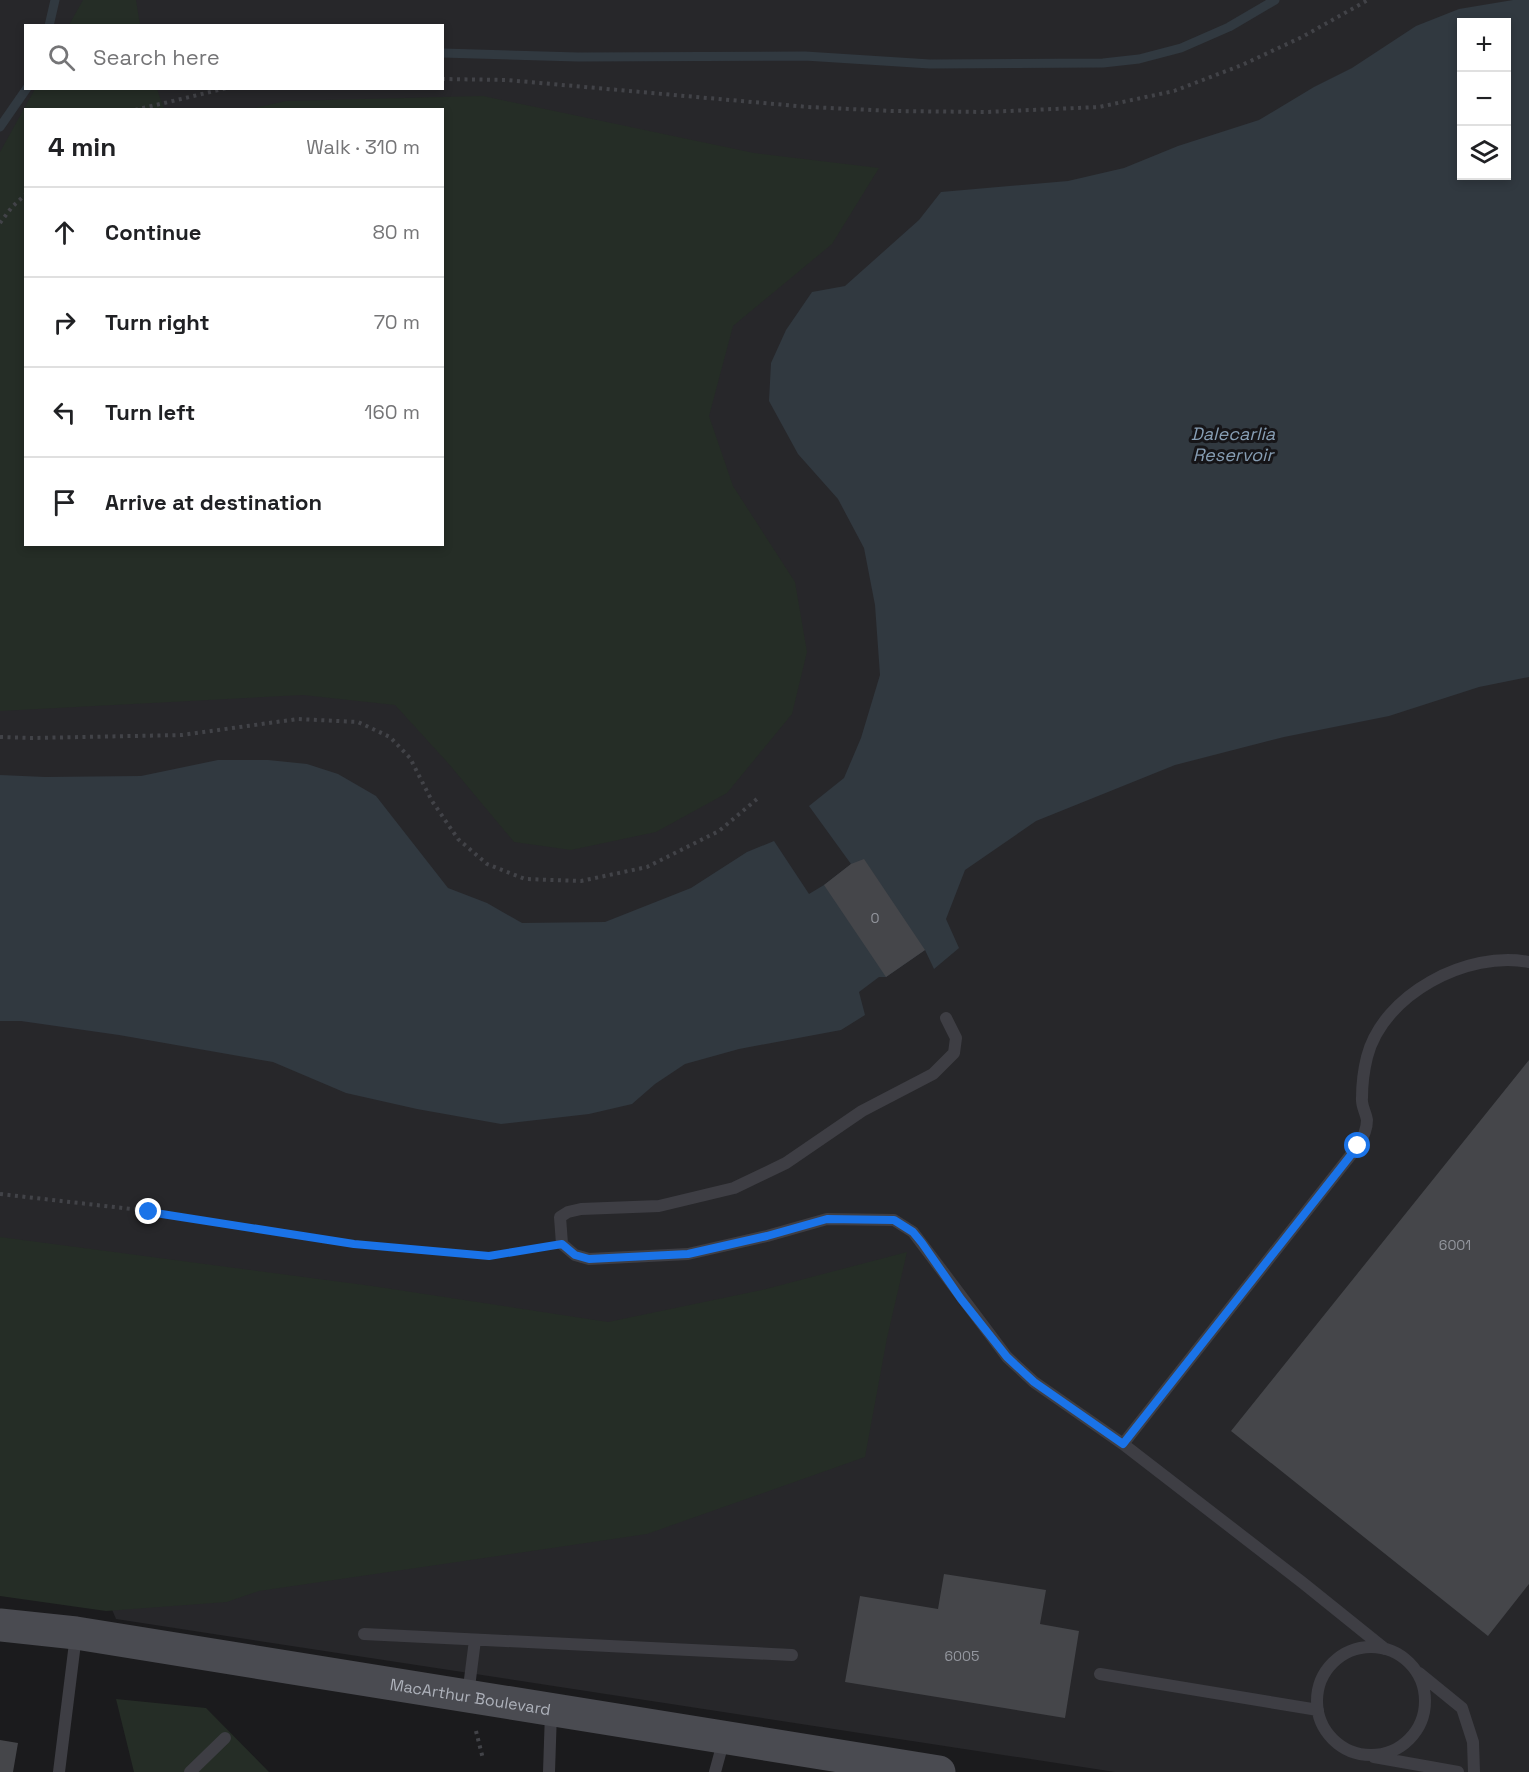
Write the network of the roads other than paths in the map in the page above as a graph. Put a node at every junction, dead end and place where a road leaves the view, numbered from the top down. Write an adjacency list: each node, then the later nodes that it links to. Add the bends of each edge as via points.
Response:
1 (1529, 963): 3 (lane, via 1488,961 1446,973 1409,995 1381,1026 1368,1055 1361,1100 1367,1120 1358,1146)
2 (946, 1018): 3 (lane, via 956,1038 954,1053 933,1074 862,1111 786,1163 734,1188 660,1206 568,1212 560,1217 562,1244 575,1255 589,1259 688,1254 827,1219 894,1220 913,1232 1007,1357 1034,1382)
3 (1123, 1444): 8 (lane)
4 (0, 1625): 5 (main road, MacArthur Boulevard)
5 (76, 1633): 12 (main road, MacArthur Boulevard); 18 (lane)
6 (364, 1634): 7 (lane)
7 (475, 1640): 9 (lane); 12 (lane)
8 (1385, 1649): 10 (lane); 13 (lane, via 1349,1652 1334,1662 1317,1692)
9 (792, 1656)
10 (1415, 1670): 17 (lane, via 1423,1686 1425,1704 1412,1737 1382,1754); 24 (lane, via 1462,1708 1473,1742)
11 (1100, 1674): 13 (lane)
12 (468, 1697): 14 (main road, MacArthur Boulevard)
13 (1318, 1710): 17 (lane, via 1323,1727 1333,1740)
14 (552, 1711): 16 (main road, MacArthur Boulevard); 20 (lane)
15 (225, 1738): 19 (lane)
16 (724, 1739): 21 (lane); 22 (main road, MacArthur Boulevard)
17 (1364, 1755): 23 (lane)
18 (59, 1772)
19 (190, 1772)
20 (549, 1772)
21 (715, 1772)
22 (939, 1772)
23 (1458, 1772)
24 (1474, 1772)

